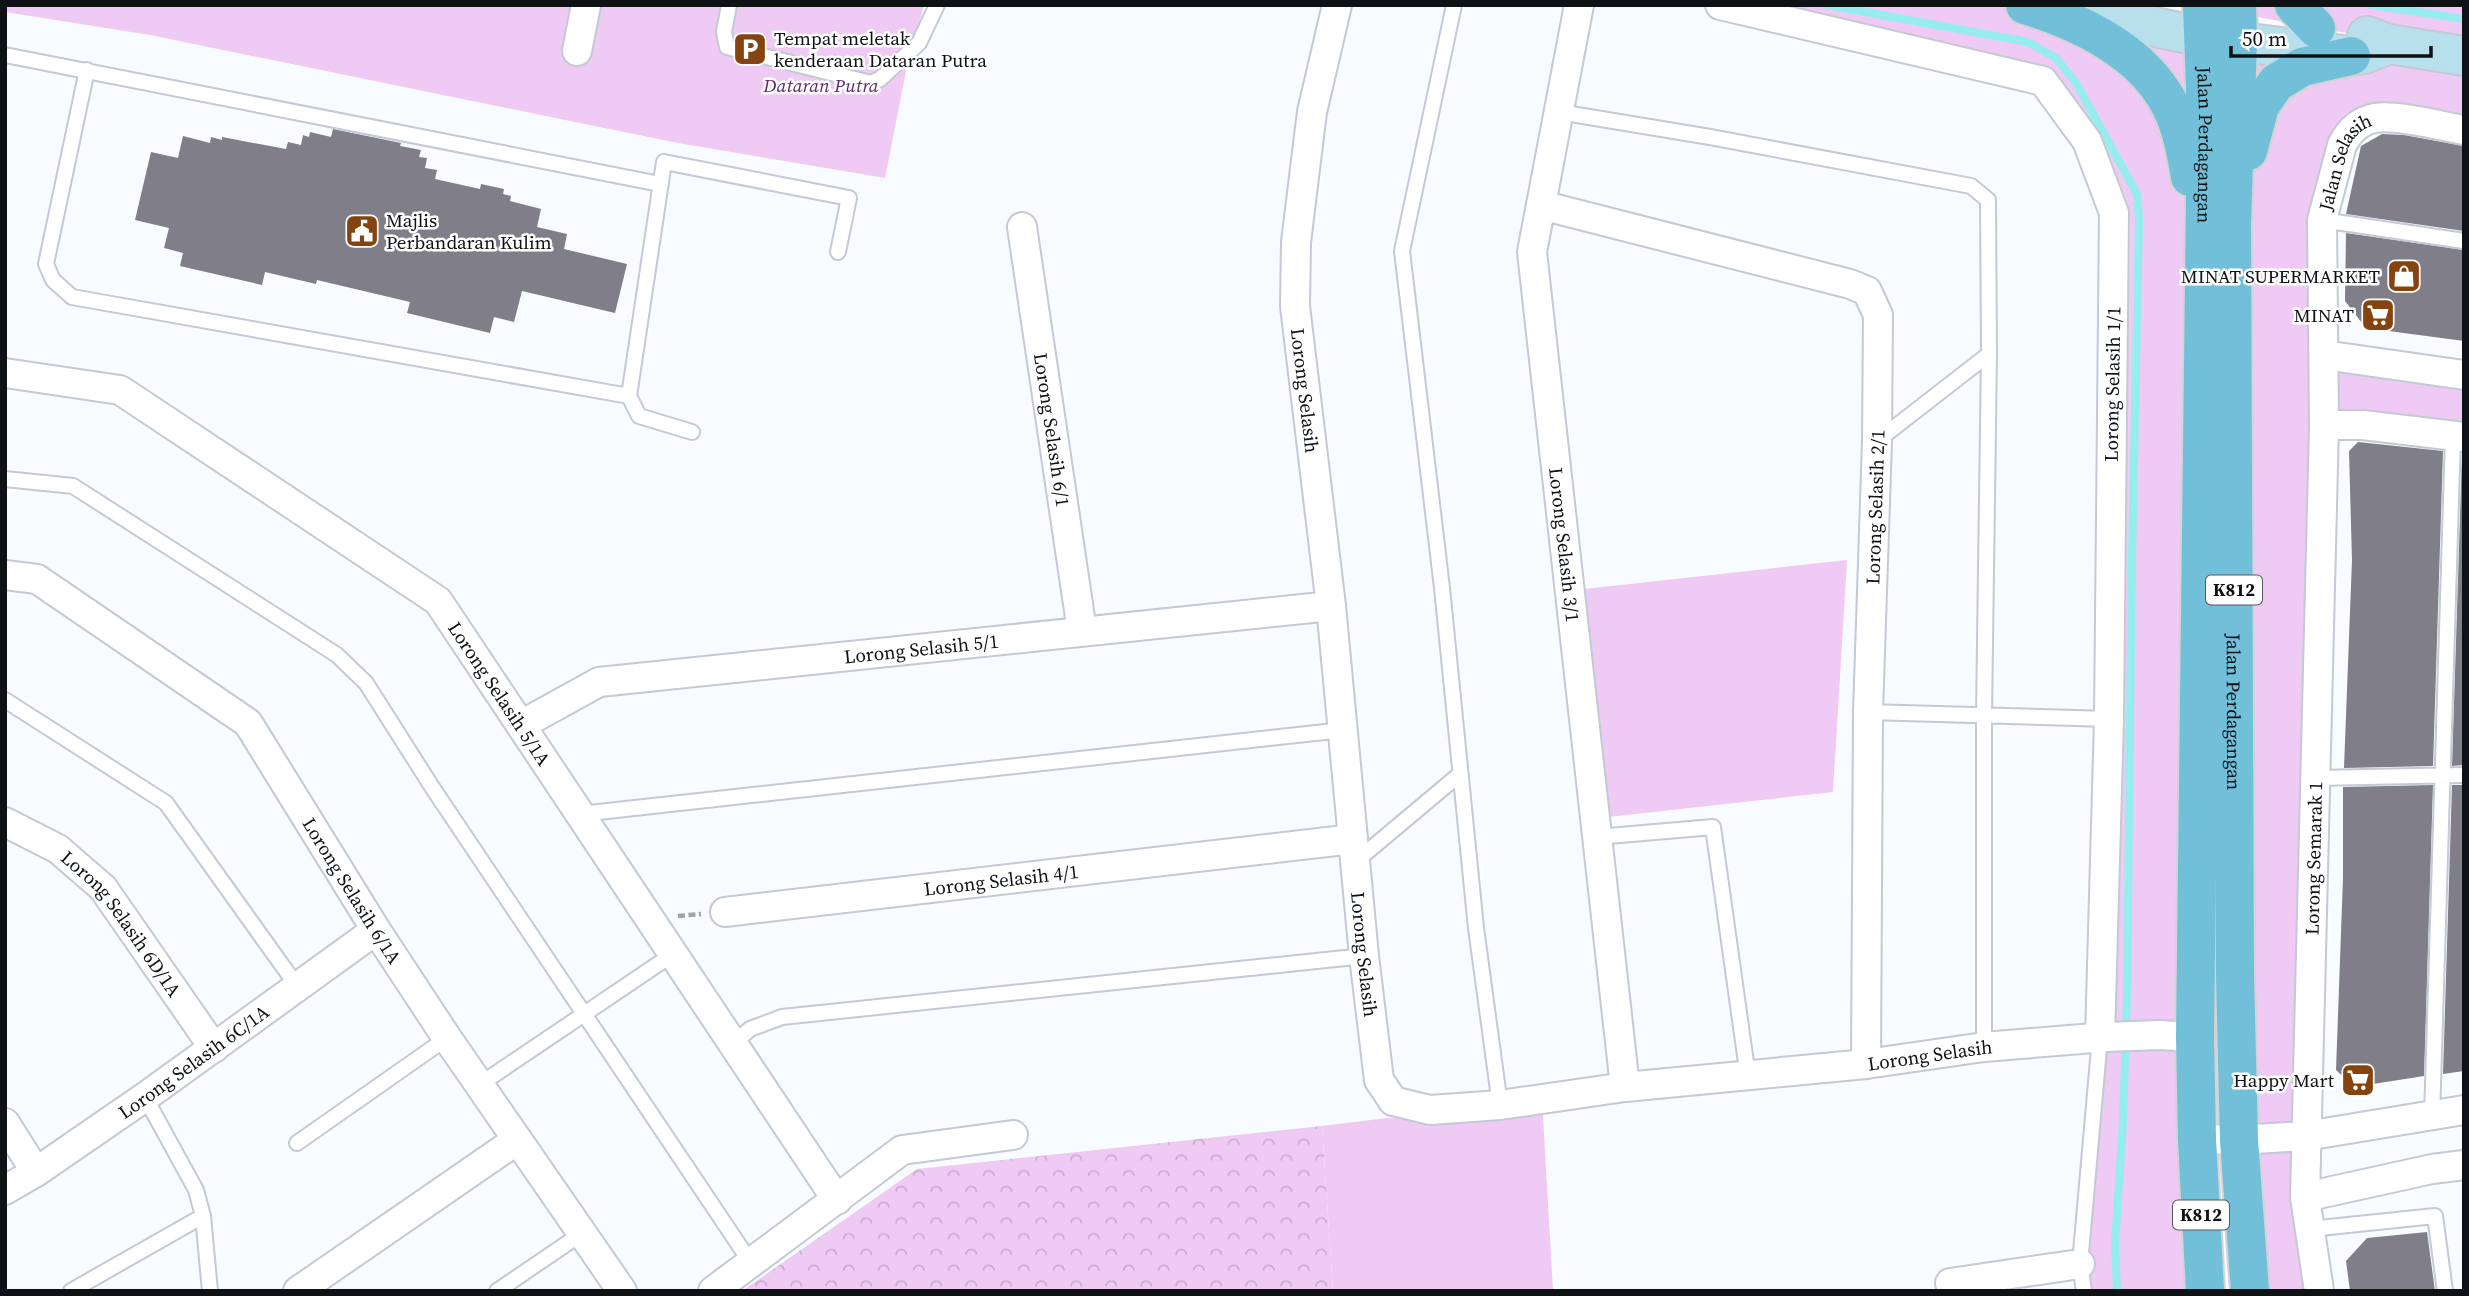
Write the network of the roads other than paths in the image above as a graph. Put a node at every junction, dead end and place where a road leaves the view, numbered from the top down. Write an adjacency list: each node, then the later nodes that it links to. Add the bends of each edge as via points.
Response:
1 (586, 5): 13 (street)
2 (729, 5): 3 (lane, via 724,32 727,47 871,83 919,43)
3 (937, 5)
4 (1337, 5): 39 (street, Lorong Selasih, via 1312,112 1296,242 1295,306)
5 (1454, 5): 47 (lane, via 1402,251)
6 (1579, 5): 18 (street, Lorong Selasih 3/1)
7 (1720, 5): 44 (street, Lorong Selasih 1/1, via 2043,81 2087,141 2114,213)
8 (2025, 5): 26 (main road, via 2088,30 2139,62 2163,92 2178,121)
9 (2052, 5): 10 (street)
10 (2216, 16): 11 (street); 15 (street); 22 (main road, Jalan Perdagangan / K812); 26 (main road, Jalan Perdagangan / K812, via 2206,114)
11 (2305, 17): 12 (street)
12 (2389, 44): 15 (street); 16 (street)
13 (577, 51)
14 (5, 55): 17 (lane)
15 (2351, 56): 22 (main road, via 2302,66 2276,83 2260,106)
16 (2464, 56)
17 (87, 70): 20 (lane); 32 (lane, via 46,264 53,280 72,297)
18 (1559, 112): 21 (street, Lorong Selasih 3/1); 28 (lane, via 1971,186 1988,200)
19 (2464, 130): 23 (street, Jalan Selasih, via 2391,118 2356,126 2342,145)
20 (660, 184): 27 (lane, via 664,162 849,198); 32 (lane)
21 (1541, 205): 36 (street, Lorong Selasih 2/1, via 1867,291 1878,315); 53 (street, Lorong Selasih 3/1, via 1532,252)
22 (2233, 210): 80 (main road, Jalan Perdagangan / K812)
23 (2322, 220): 25 (lane); 29 (street, Lorong Semarak 1)
24 (1022, 227): 40 (street, Lorong Selasih 6/1)
25 (2464, 241)
26 (2204, 244): 61 (main road, Jalan Perdagangan / K812)
27 (838, 252)
28 (1989, 354): 36 (lane); 43 (lane)
29 (2323, 355): 31 (street); 33 (street, Lorong Semarak 1)
30 (5, 373): 45 (street, Lorong Selasih 5/1A, via 120,390 438,601)
31 (2464, 375)
32 (629, 396): 34 (lane, via 639,416)
33 (2324, 425): 35 (street); 50 (street, Lorong Semarak 1)
34 (692, 432)
35 (2458, 436): 48 (lane)
36 (1877, 441): 42 (street, Lorong Selasih 2/1)
37 (5, 479): 60 (lane, via 74,486 337,655 366,683)
38 (5, 575): 56 (street, Lorong Selasih 6/1A, via 37,579 248,723)
39 (1331, 606): 40 (street, Lorong Selasih 5/1); 46 (street, Lorong Selasih)
40 (1082, 631): 45 (street, Lorong Selasih 5/1, via 599,682)
41 (5, 700): 59 (lane, via 166,803)
42 (1868, 712): 43 (lane); 67 (street, Lorong Selasih 2/1)
43 (1984, 715): 44 (lane); 65 (lane)
44 (2109, 719): 62 (street, Lorong Selasih 1/1)
45 (521, 725): 51 (street, Lorong Selasih 5/1A)
46 (1343, 730): 51 (lane); 54 (street, Lorong Selasih)
47 (1460, 774): 54 (lane); 72 (lane)
48 (2442, 775): 49 (lane); 50 (lane); 74 (lane)
49 (2464, 775)
50 (2316, 778): 77 (street, Lorong Semarak 1)
51 (580, 814): 57 (street, Lorong Selasih 5/1A)
52 (5, 822): 66 (street, Lorong Selasih 6D/1A, via 58,849 103,888)
53 (1597, 838): 68 (lane, via 1713,827); 70 (street, Lorong Selasih 3/1)
54 (1354, 851): 55 (street, Lorong Selasih 4/1); 58 (street, Lorong Selasih)
55 (725, 912)
56 (376, 930): 59 (street, Lorong Selasih 6C/1A); 63 (street, Lorong Selasih 6/1A)
57 (673, 954): 60 (lane); 64 (street, Lorong Selasih 5/1A)
58 (1364, 956): 64 (lane, via 782,1017 750,1029); 72 (street, Lorong Selasih, via 1379,1080 1393,1101 1430,1110)
59 (297, 986): 66 (street, Lorong Selasih 6C/1A)
60 (585, 1013): 69 (lane); 90 (lane)
61 (2177, 1036): 62 (street, Lorong Selasih); 78 (main road, Jalan Perdagangan / K812)
62 (2100, 1037): 65 (street, Lorong Selasih); 91 (lane)
63 (446, 1038): 69 (street, Lorong Selasih 6/1A); 81 (lane)
64 (733, 1044): 86 (street, Lorong Selasih 5/1A)
65 (1984, 1047): 67 (street, Lorong Selasih)
66 (214, 1048): 71 (street, Lorong Selasih 6C/1A)
67 (1866, 1064): 68 (street, Lorong Selasih)
68 (1748, 1076): 70 (street, Lorong Selasih)
69 (478, 1085): 79 (street, Lorong Selasih 6/1A)
70 (1625, 1087): 72 (street, Lorong Selasih)
71 (145, 1097): 83 (street, Lorong Selasih 6C/1A); 87 (lane, via 196,1190)
72 (1500, 1105)
73 (2464, 1110): 74 (street)
74 (2432, 1116): 77 (street)
75 (5, 1123): 83 (street)
76 (1013, 1135): 86 (street, via 902,1150)
77 (2306, 1136): 80 (street); 85 (street, Lorong Semarak 1)
78 (2197, 1139): 80 (street); 99 (main road, Jalan Perdagangan / K812)
79 (517, 1140): 89 (street, Lorong Selasih 6/1A); 95 (street)
80 (2239, 1140): 100 (main road, Jalan Perdagangan / K812)
81 (297, 1143)
82 (2464, 1165): 85 (street)
83 (36, 1172): 84 (street, Lorong Selasih 6C/1A)
84 (5, 1189)
85 (2305, 1197): 88 (street, Lorong Semarak 1)
86 (836, 1200): 90 (street)
87 (203, 1216): 93 (lane); 94 (lane)
88 (2310, 1229): 101 (street, Lorong Semarak 1); 102 (lane, via 2435,1216)
89 (581, 1234): 96 (lane); 97 (street, Lorong Selasih 6/1A)
90 (751, 1263): 98 (street)
91 (2082, 1277): 92 (street)
92 (1950, 1283)
93 (71, 1291)
94 (210, 1291)
95 (298, 1291)
96 (497, 1291)
97 (622, 1291)
98 (713, 1291)
99 (2205, 1291)
100 (2250, 1291)
101 (2319, 1291)
102 (2445, 1291)

